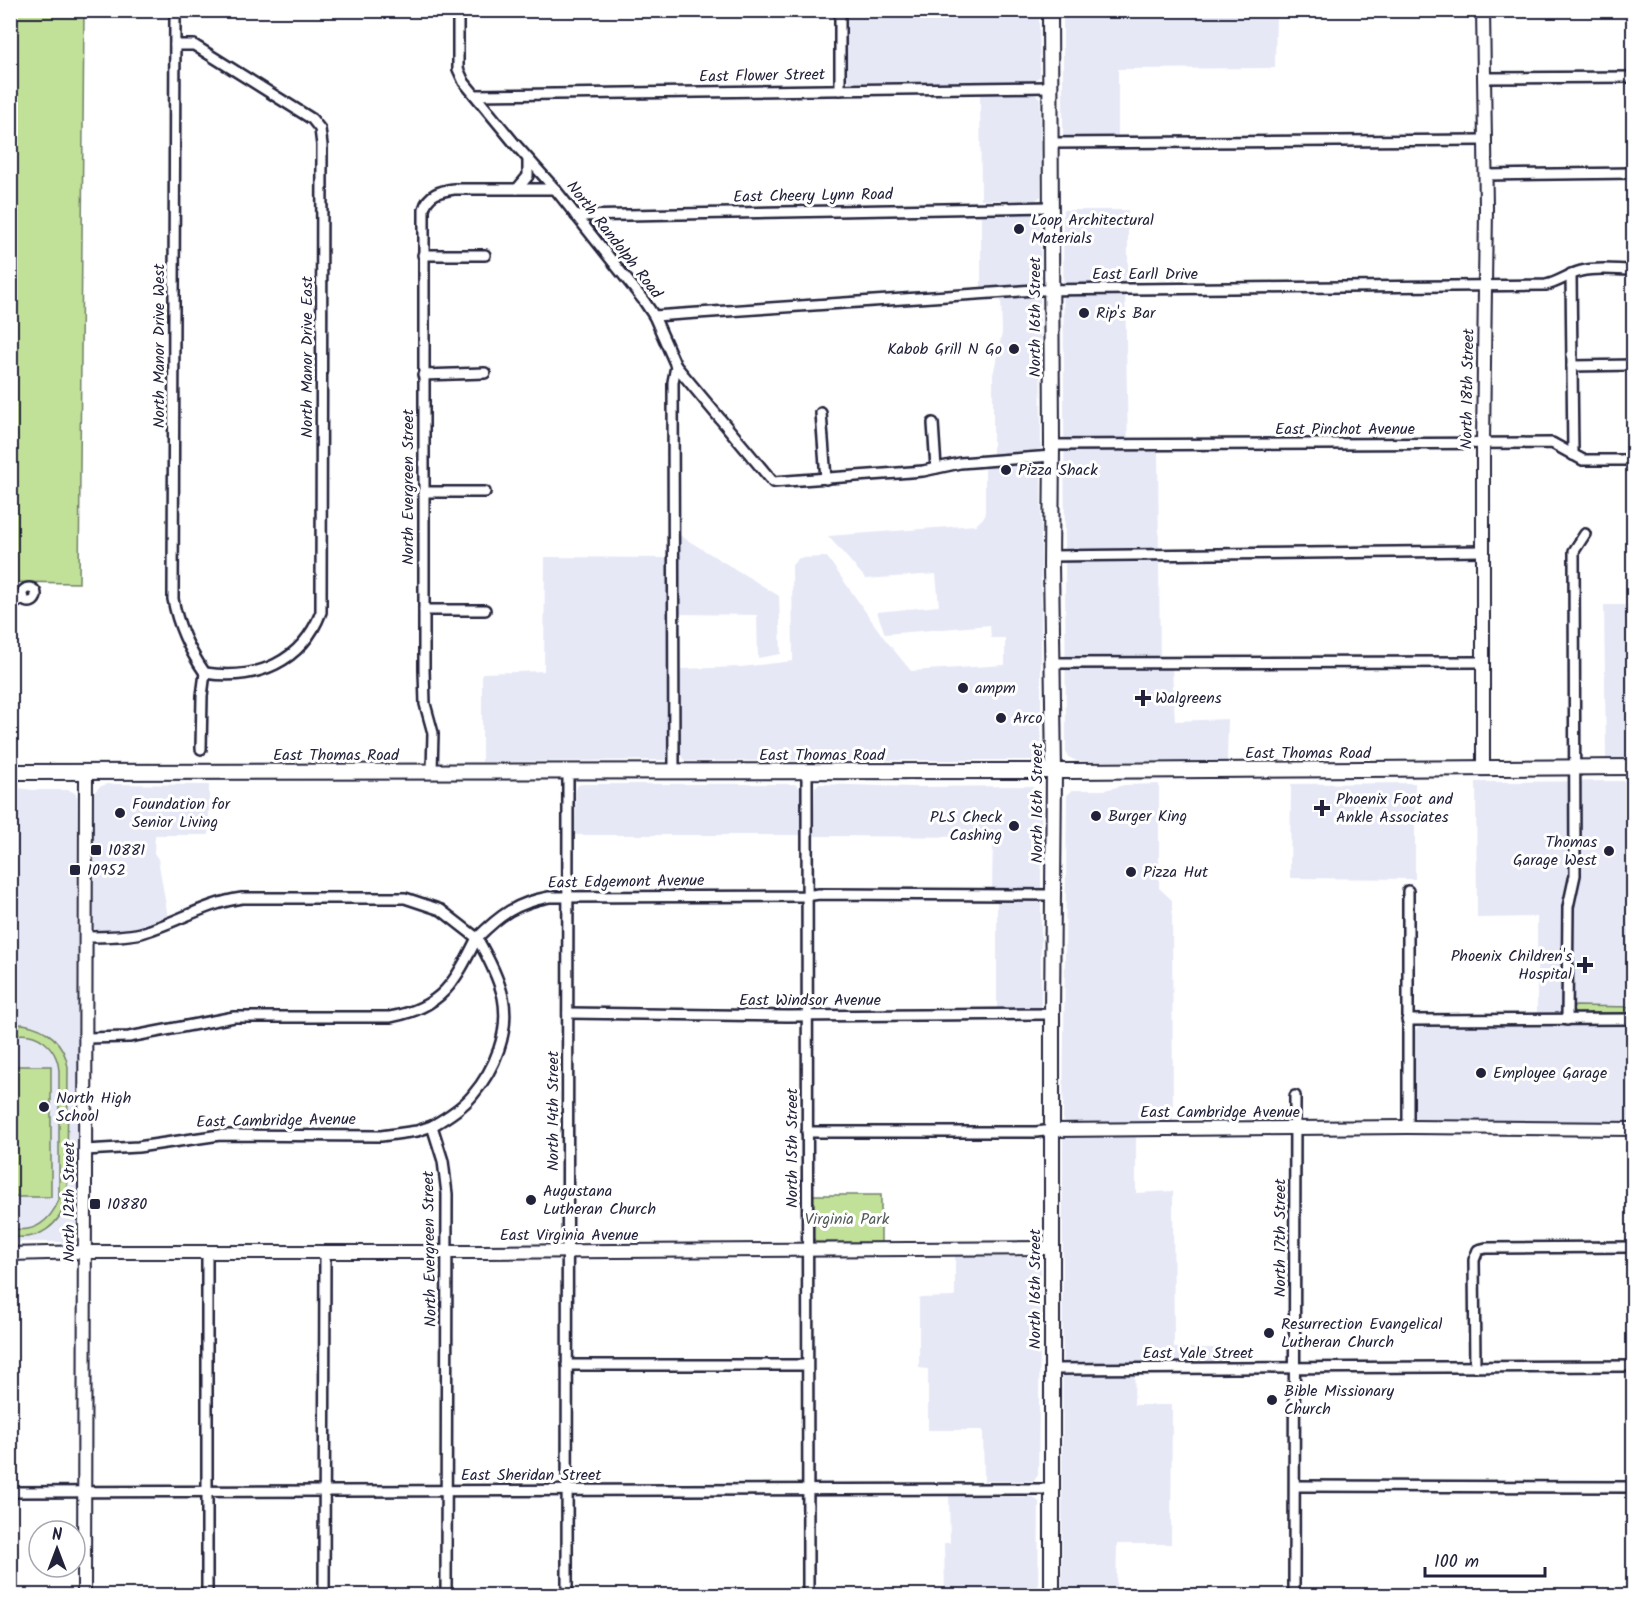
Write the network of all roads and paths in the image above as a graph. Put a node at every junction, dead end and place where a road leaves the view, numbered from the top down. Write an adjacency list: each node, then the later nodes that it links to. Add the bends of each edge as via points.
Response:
1 (175, 10): 6 (street, North Manor Drive West)
2 (458, 10): 11 (street, North Randolph Road, via 458,69)
3 (840, 10): 10 (street)
4 (1050, 10): 9 (main road, North 16th Street)
5 (1483, 10): 8 (street, North 18th Street)
6 (175, 45): 53 (street, North Manor Drive West, via 173,599 185,640); 53 (street, North Manor Drive East, via 194,45 312,119 320,129 322,145 321,612 312,630 286,659 239,675)
7 (1634, 77): 8 (street)
8 (1484, 78): 12 (street, North 18th Street)
9 (1050, 87): 10 (street, East Flower Street); 13 (main road, North 16th Street)
10 (840, 90): 11 (street, East Flower Street)
11 (475, 95): 14 (street, North Randolph Road)
12 (1486, 140): 13 (street); 16 (street, North 18th Street)
13 (1050, 143): 19 (main road, North 16th Street)
14 (528, 158): 17 (street, via 528,176); 18 (street, North Randolph Road)
15 (1634, 174): 16 (street)
16 (1486, 175): 25 (street, North 18th Street)
17 (517, 189): 18 (street); 21 (street, North Evergreen Street, via 441,190 431,196 423,219)
18 (555, 189): 20 (street, North Randolph Road)
19 (1051, 207): 20 (street, East Cheery Lynn Road); 26 (main road, North 16th Street)
20 (576, 216): 27 (street, North Randolph Road)
21 (423, 255): 22 (street); 32 (street, North Evergreen Street)
22 (485, 255)
23 (1634, 270): 24 (street, East Earll Drive, via 1584,270)
24 (1570, 274): 25 (street, East Earll Drive, via 1546,285); 30 (street)
25 (1486, 286): 26 (street, East Earll Drive); 35 (street, North 18th Street)
26 (1051, 289): 27 (street, East Earll Drive); 36 (main road, North 16th Street)
27 (654, 316): 29 (street, North Randolph Road)
28 (1634, 365): 30 (street)
29 (676, 366): 41 (street, North Randolph Road); 64 (street)
30 (1572, 366): 37 (street)
31 (485, 374): 32 (street)
32 (423, 375): 42 (street, North Evergreen Street)
33 (821, 413): 40 (street)
34 (933, 423): 39 (street)
35 (1483, 443): 36 (street, East Pinchot Avenue); 37 (street, East Pinchot Avenue, via 1552,442); 45 (street, North 18th Street)
36 (1052, 450): 39 (street, East Pinchot Avenue); 46 (main road, North 16th Street)
37 (1573, 454): 38 (street, East Pinchot Avenue, via 1583,460)
38 (1634, 460)
39 (936, 468): 40 (street, East Pinchot Avenue)
40 (826, 479): 41 (street, East Pinchot Avenue)
41 (773, 482)
42 (423, 492): 43 (street); 49 (street, North Evergreen Street)
43 (485, 492)
44 (1585, 534): 56 (street, via 1575,551)
45 (1483, 551): 46 (street); 51 (street, North 18th Street)
46 (1051, 556): 52 (main road, North 16th Street)
47 (23, 598): 48 (street)
48 (10, 606)
49 (424, 610): 50 (street); 58 (street, North Evergreen Street, via 425,704 433,733)
50 (485, 610)
51 (1483, 662): 52 (street); 57 (street, North 18th Street)
52 (1052, 663): 61 (main road, North 16th Street)
53 (205, 673): 54 (street)
54 (201, 749)
55 (1634, 767): 56 (main road, East Thomas Road)
56 (1576, 768): 57 (main road, East Thomas Road); 76 (street, via 1575,875 1567,924)
57 (1483, 769): 61 (main road, East Thomas Road)
58 (432, 771): 59 (main road, East Thomas Road); 63 (main road, East Thomas Road)
59 (568, 771): 64 (main road, East Thomas Road); 67 (street, North 14th Street)
60 (807, 771): 61 (main road, East Thomas Road); 64 (main road, East Thomas Road); 68 (street, North 15th Street)
61 (1054, 771): 66 (main road, North 16th Street)
62 (10, 772): 63 (main road, East Thomas Road)
63 (86, 772): 69 (street, North 12th Street)
64 (674, 772)
65 (1408, 891): 75 (street)
66 (1053, 895): 68 (street, East Edgemont Avenue); 72 (main road, North 16th Street)
67 (568, 896): 68 (street, East Edgemont Avenue); 70 (street, East Edgemont Avenue, via 529,900 496,919); 71 (street, North 14th Street)
68 (806, 896): 73 (street, North 15th Street)
69 (86, 937): 70 (street, via 143,932 230,900 393,897 441,910); 77 (street, North 12th Street)
70 (477, 938): 77 (street, via 452,985 412,1013 390,1017 234,1017 137,1036); 79 (street, via 503,998 505,1022 500,1050 472,1096)
71 (568, 1013): 73 (street, East Windsor Avenue); 94 (street, North 14th Street)
72 (1052, 1014): 73 (street, East Windsor Avenue); 83 (main road, North 16th Street)
73 (807, 1015): 84 (street, North 15th Street)
74 (1634, 1019): 76 (street)
75 (1407, 1020): 76 (street); 80 (street)
76 (1567, 1020)
77 (86, 1038): 85 (street, North 12th Street)
78 (1295, 1096): 81 (street, North 17th Street)
79 (432, 1126): 85 (street, East Cambridge Avenue, via 381,1136 220,1135); 93 (street, North Evergreen Street, via 446,1178)
80 (1408, 1127): 81 (street, East Cambridge Avenue); 82 (street, East Cambridge Avenue)
81 (1295, 1128): 83 (street, East Cambridge Avenue); 99 (street, North 17th Street)
82 (1634, 1129)
83 (1053, 1130): 84 (street, East Cambridge Avenue); 88 (main road, North 16th Street)
84 (807, 1132): 89 (street, North 15th Street)
85 (85, 1150): 90 (street, North 12th Street)
86 (10, 1246): 90 (street, East Virginia Avenue, via 71,1246)
87 (1634, 1247): 100 (street, via 1478,1250 1474,1260)
88 (1052, 1248): 89 (street, East Virginia Avenue); 101 (main road, North 16th Street)
89 (807, 1250): 94 (street, East Virginia Avenue); 97 (street, North 15th Street)
90 (85, 1252): 91 (street, East Virginia Avenue); 95 (street, East Virginia Avenue); 110 (street, North 12th Street)
91 (207, 1252): 92 (street, East Virginia Avenue); 111 (street)
92 (325, 1252): 93 (street, East Virginia Avenue); 107 (street)
93 (447, 1252): 94 (street, East Virginia Avenue); 108 (street, North Evergreen Street)
94 (567, 1252): 96 (street, North 14th Street)
95 (10, 1254)
96 (567, 1365): 97 (street); 106 (street, North 14th Street)
97 (807, 1365): 104 (street, North 15th Street)
98 (1634, 1366): 100 (street, East Yale Street)
99 (1296, 1367): 100 (street, East Yale Street); 101 (street, East Yale Street); 102 (street, North 17th Street)
100 (1475, 1367)
101 (1052, 1369): 105 (main road, North 16th Street)
102 (1295, 1486): 103 (street); 119 (street, North 17th Street)
103 (1634, 1487)
104 (807, 1489): 105 (street, East Sheridan Street); 106 (street, East Sheridan Street); 117 (street, North 15th Street)
105 (1052, 1489): 118 (main road, North 16th Street)
106 (567, 1490): 108 (street, East Sheridan Street); 116 (street, North 14th Street)
107 (324, 1491): 108 (street, East Sheridan Street); 111 (street, East Sheridan Street); 114 (street)
108 (446, 1491): 115 (street, North Evergreen Street)
109 (10, 1492): 110 (street, East Sheridan Street)
110 (85, 1492): 111 (street, East Sheridan Street); 112 (street, North 12th Street)
111 (208, 1492): 113 (street)
112 (84, 1596)
113 (207, 1596)
114 (324, 1596)
115 (446, 1596)
116 (567, 1596)
117 (808, 1596)
118 (1052, 1596)
119 (1294, 1596)

